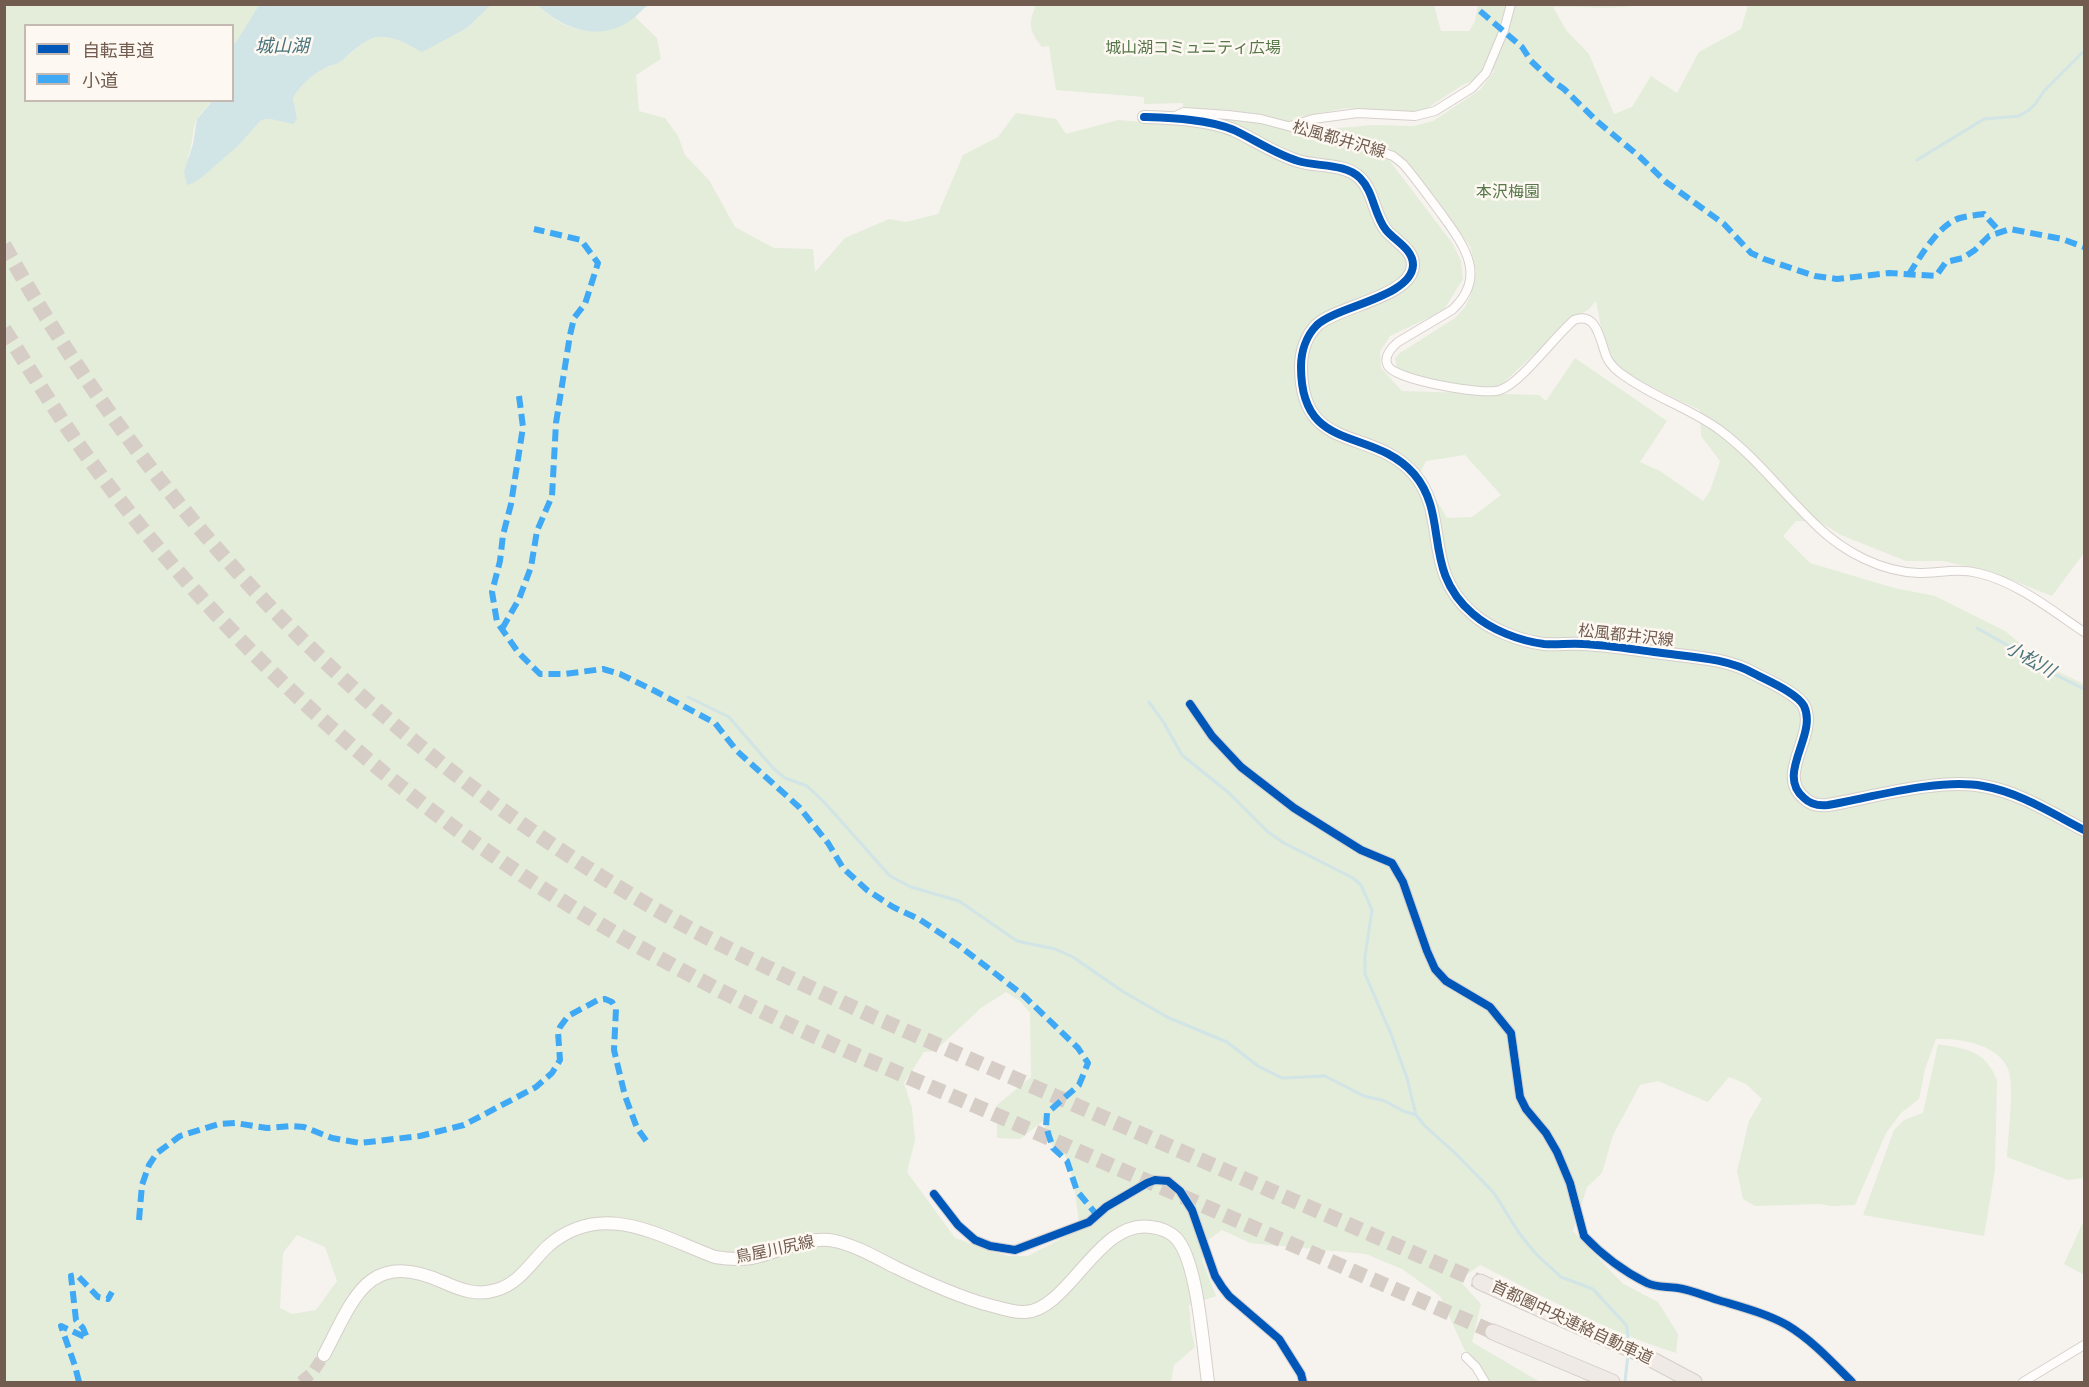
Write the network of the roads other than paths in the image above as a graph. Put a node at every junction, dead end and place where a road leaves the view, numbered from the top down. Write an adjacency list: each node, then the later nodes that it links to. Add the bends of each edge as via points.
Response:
1 (1511, 4): 4 (street, via 1486,73 1472,88 1435,111 1415,116 1358,113)
2 (1144, 117): 3 (street, 松風都井沢線)
3 (1171, 118): 4 (street, 松風都井沢線, via 1184,112 1204,112); 7 (street, 松風都井沢線, via 1229,128 1298,161 1350,171 1366,186 1382,226 1409,253 1412,271 1399,286 1317,326 1303,349 1303,391 1320,423 1403,462 1418,479 1428,497 1447,584 1474,615 1488,625 1530,641 1704,658 1732,663 1752,672 1803,704 1807,717 1794,781 1802,797 1814,804 1967,784 1984,786 2042,807)
4 (1289, 126): 5 (street, 松風都井沢線, via 1393,156 1412,174 1468,255 1471,273 1467,293 1452,310 1391,349 1388,367 1394,372 1475,391 1499,391 1517,379 1574,320 1582,317 1594,324 1613,367 1635,384 1720,430 1838,543 1861,557 1900,571 1959,570 1994,578)
5 (2085, 632)
6 (1190, 704): 19 (street, via 1212,736 1241,767 1294,808 1361,850 1392,863 1403,882 1435,969 1446,981 1490,1007 1511,1033 1521,1097 1557,1152 1584,1236 1615,1264 1646,1282 1678,1288 1787,1325 1810,1341)
7 (2085, 830)
8 (934, 1194): 16 (street, via 975,1240 1015,1250 1089,1222 1106,1207 1155,1180 1168,1182 1180,1191 1192,1210 1222,1287 1279,1339)
9 (1480, 1282): 18 (highway, 首都圏中央連絡自動車道, via 1647,1357)
10 (1493, 1332): 14 (highway)
11 (2085, 1345): 20 (street)
12 (324, 1355): 15 (street, 鳥屋川尻線, via 353,1299 382,1274 413,1271 467,1291 489,1292 505,1287 522,1274 558,1238 580,1227 602,1223 632,1225 726,1259 752,1258 808,1241 831,1240 952,1293 1024,1312 1044,1307 1122,1232 1143,1226 1168,1232 1187,1258)
13 (1466, 1357): 17 (street)
14 (1610, 1382)
15 (1208, 1383)
16 (1303, 1383)
17 (1485, 1383)
18 (1694, 1383)
19 (1852, 1383)
20 (2023, 1383)

